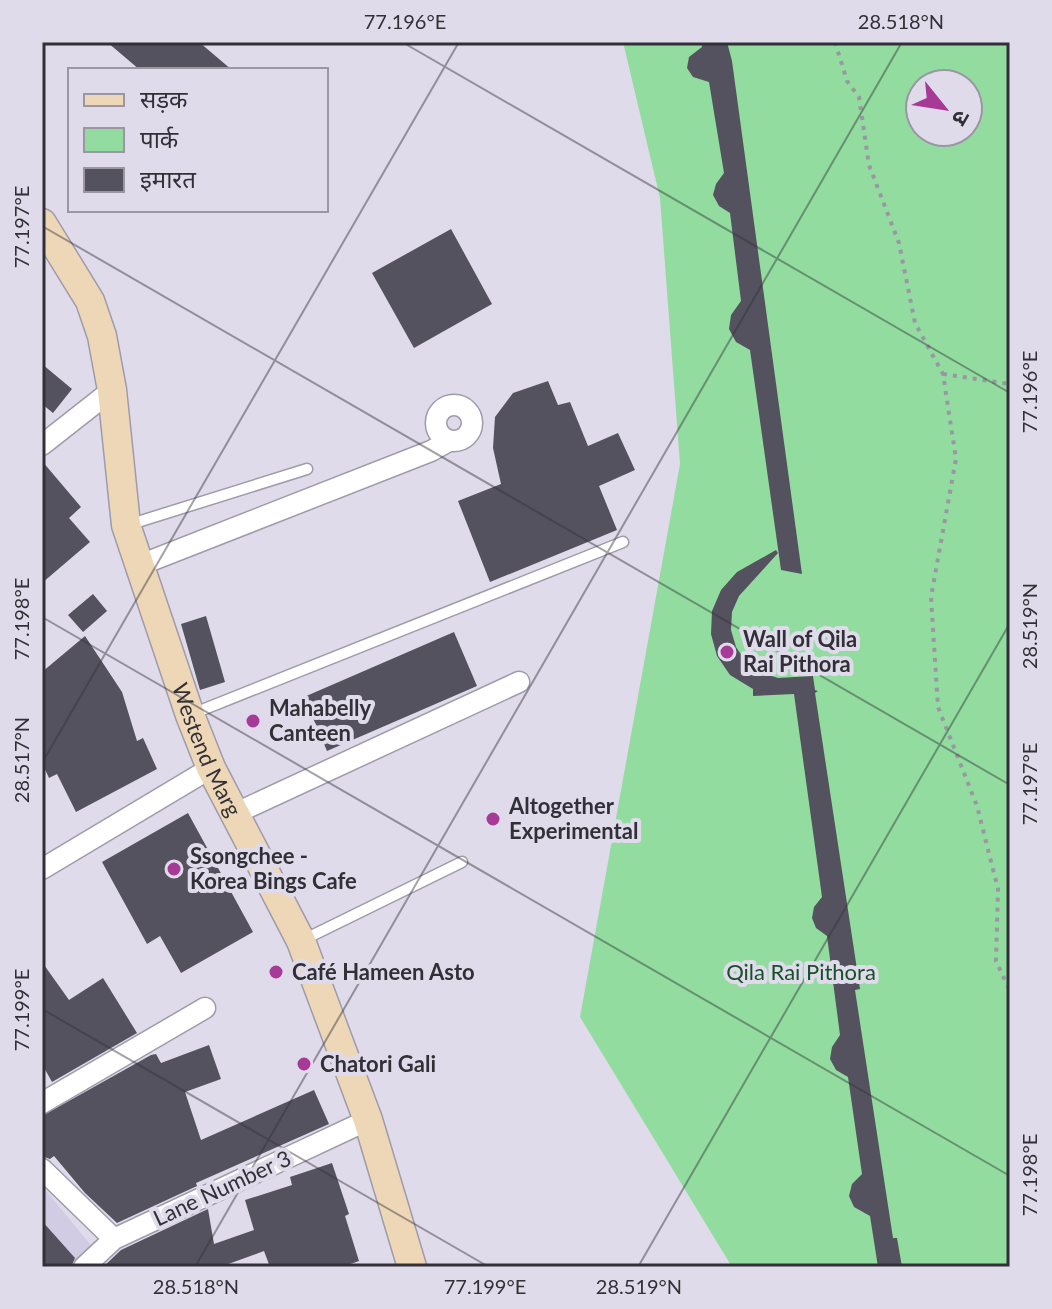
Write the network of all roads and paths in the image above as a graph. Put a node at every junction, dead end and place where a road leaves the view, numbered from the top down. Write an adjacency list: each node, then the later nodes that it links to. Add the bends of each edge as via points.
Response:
1 (835, 42): 3 (path, via 847,81 859,97 869,165 899,243 915,323)
2 (42, 223): 5 (street, Westend Marg, via 90,301)
3 (943, 374): 4 (path); 19 (path, via 956,459 931,597 938,707 977,806 998,889 996,961)
4 (1010, 384)
5 (112, 390): 7 (street); 9 (street, Westend Marg)
6 (449, 441): 11 (street)
7 (42, 445)
8 (307, 469): 9 (lane)
9 (126, 525): 11 (street, Westend Marg)
10 (623, 542): 13 (lane)
11 (140, 565): 13 (street, Westend Marg)
12 (519, 682): 15 (street)
13 (190, 715): 14 (street, Westend Marg)
14 (211, 768): 15 (street, Westend Marg); 17 (street)
15 (234, 814): 18 (street, Westend Marg)
16 (462, 862): 18 (lane)
17 (42, 869)
18 (301, 941): 22 (street, Westend Marg)
19 (1010, 991)
20 (205, 1008): 21 (street)
21 (42, 1103)
22 (368, 1120): 24 (street, Lane Number 3); 26 (street, Westend Marg)
23 (44, 1174): 24 (street)
24 (114, 1239): 25 (street, Lane Number 3)
25 (84, 1267)
26 (412, 1267)

